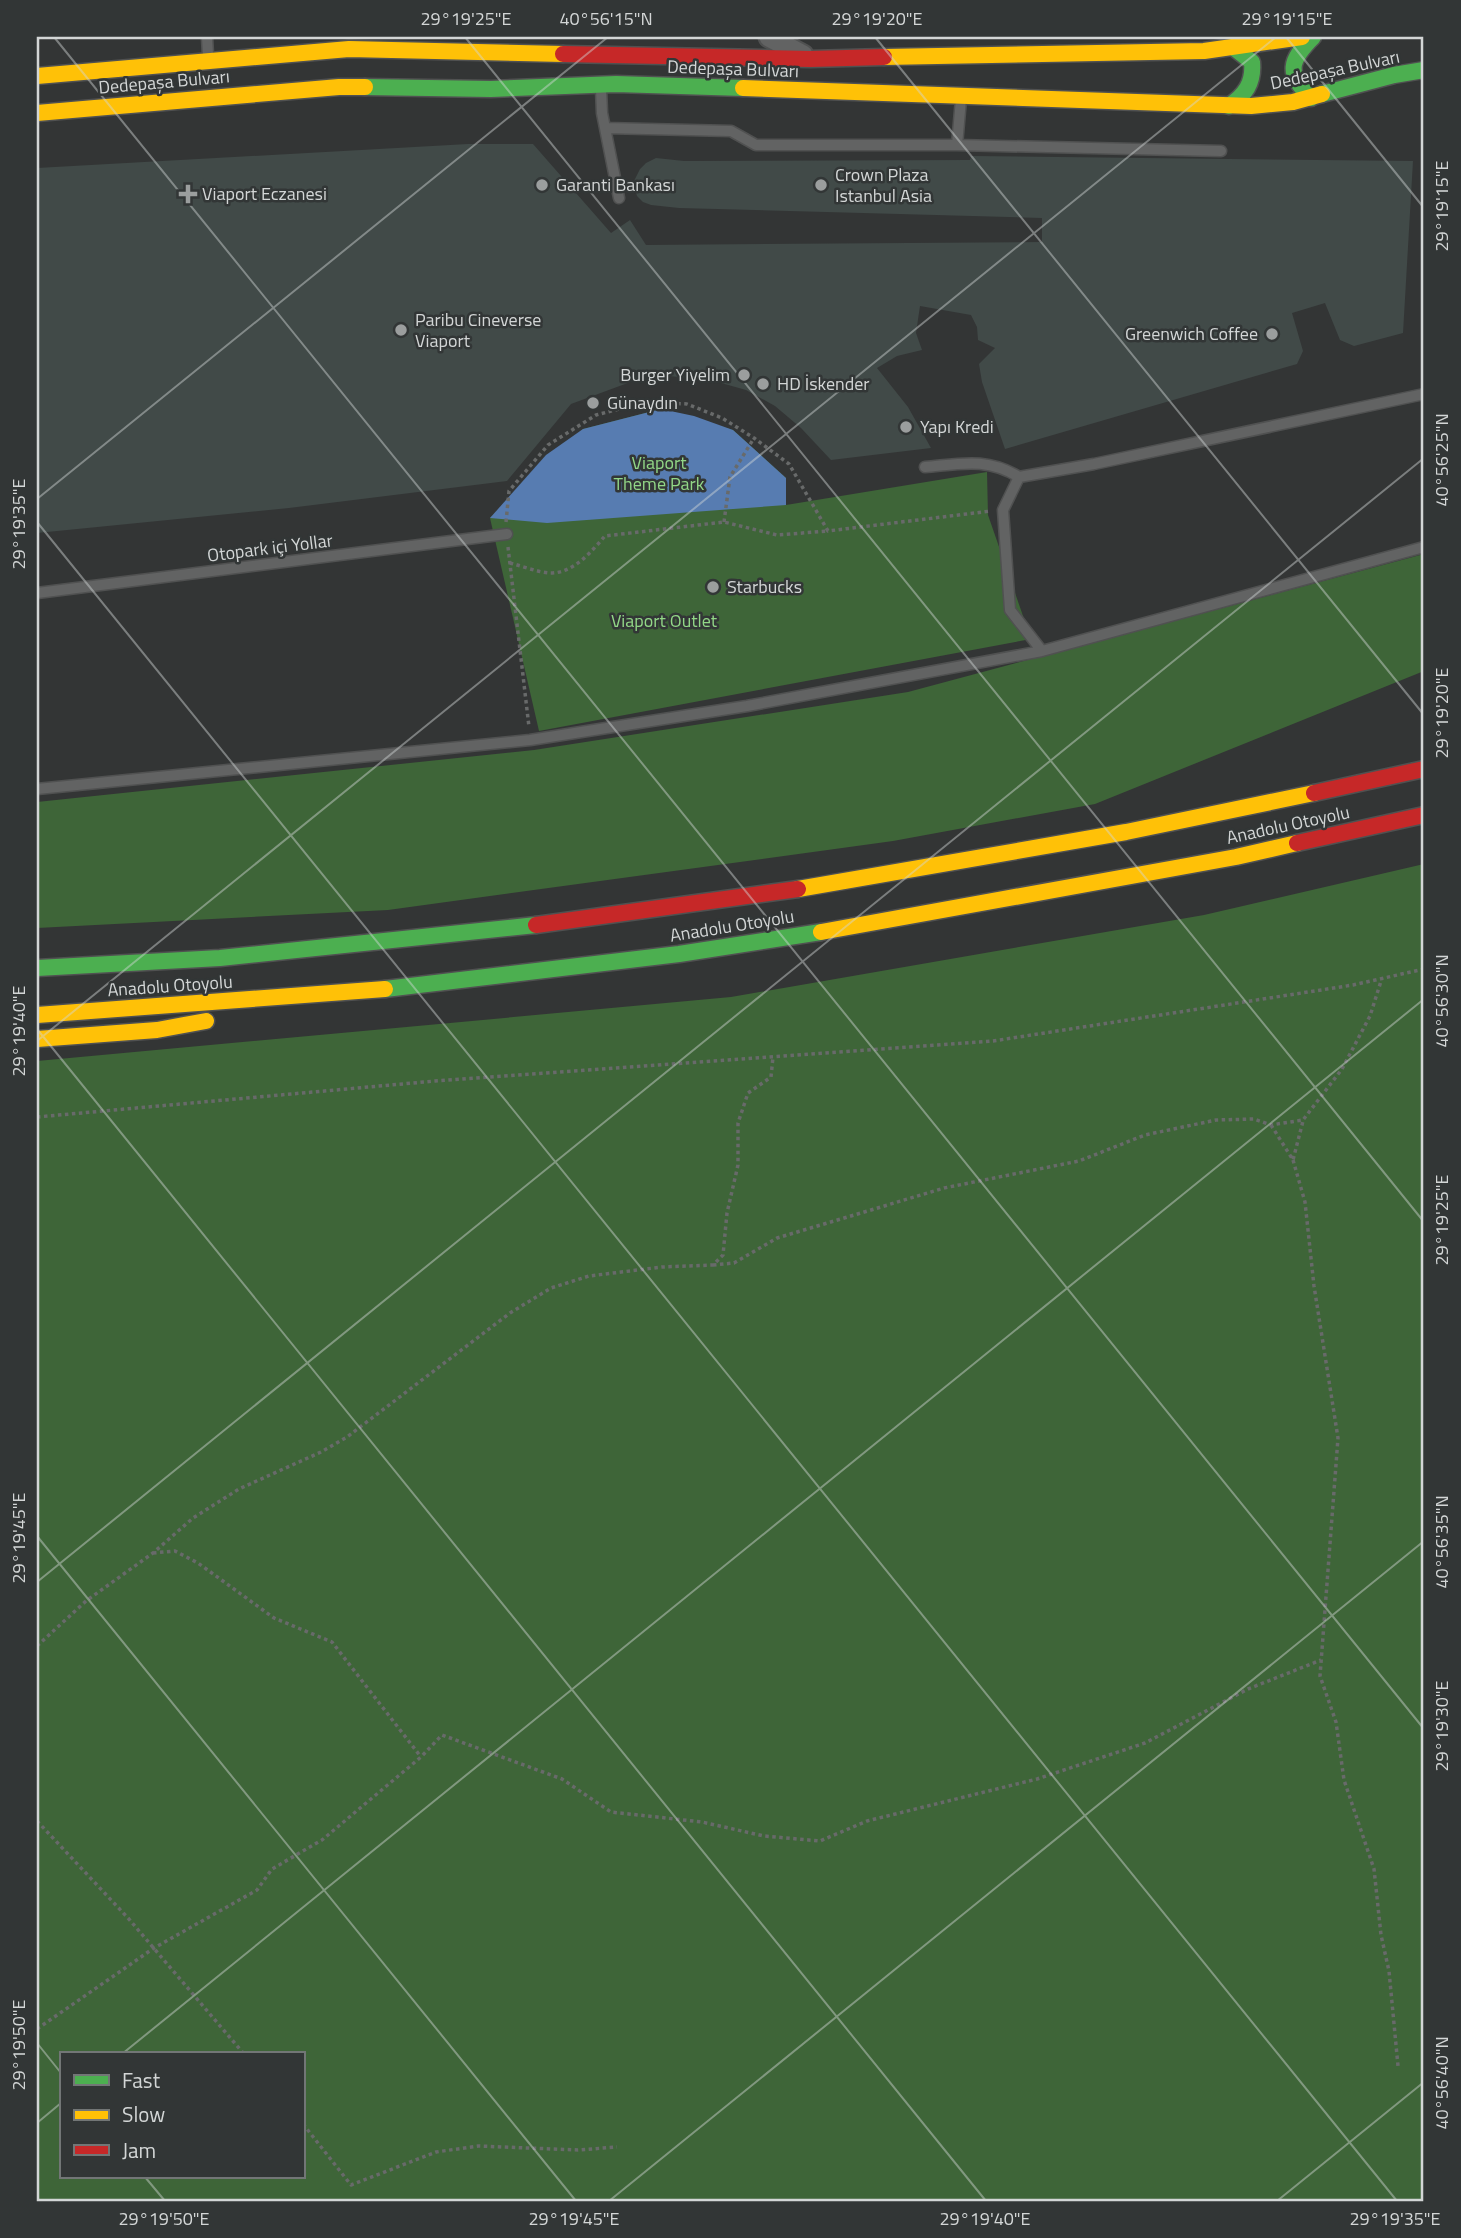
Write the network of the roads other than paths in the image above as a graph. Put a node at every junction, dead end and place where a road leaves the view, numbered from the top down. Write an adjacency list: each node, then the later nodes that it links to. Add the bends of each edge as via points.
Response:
1 (207, 37): 9 (lane)
2 (631, 37): 7 (street)
3 (769, 37): 8 (street)
4 (1302, 37): 6 (main road, Dedepaşa Bulvarı)
5 (1313, 37): 14 (main road, via 1292,60 1296,82)
6 (1233, 47): 8 (main road, Dedepaşa Bulvarı); 15 (main road, via 1252,62 1253,71 1247,92)
7 (591, 56): 8 (main road, Dedepaşa Bulvarı); 9 (main road, Dedepaşa Bulvarı, via 553,50 349,49)
8 (810, 58)
9 (209, 59): 11 (main road, Dedepaşa Bulvarı)
10 (1424, 71): 14 (main road, Dedepaşa Bulvarı)
11 (37, 76)
12 (601, 85): 13 (main road, Dedepaşa Bulvarı); 16 (main road, Dedepaşa Bulvarı, via 339,87); 17 (lane)
13 (961, 97): 15 (main road, Dedepaşa Bulvarı); 18 (lane)
14 (1311, 98): 15 (main road, Dedepaşa Bulvarı)
15 (1229, 106)
16 (37, 113)
17 (605, 128): 18 (lane, via 731,131 756,145); 20 (lane)
18 (957, 145): 19 (lane)
19 (1221, 151)
20 (619, 198)
21 (1424, 394): 23 (lane)
22 (925, 467): 23 (lane, via 986,463)
23 (1019, 477): 27 (lane, via 1003,510 1010,610)
24 (507, 534): 26 (lane, Otopark içi Yollar)
25 (1424, 547): 27 (lane)
26 (37, 593)
27 (1042, 651): 29 (lane, via 747,706 530,740)
28 (1424, 769): 31 (main road, Anadolu Otoyolu, via 981,859 648,912 338,947)
29 (37, 789)
30 (1424, 815): 32 (main road, Anadolu Otoyolu, via 1236,857 896,920 651,957)
31 (37, 968)
32 (394, 988): 33 (main road, Anadolu Otoyolu); 34 (main road, via 157,1030)
33 (37, 1015)
34 (37, 1039)

